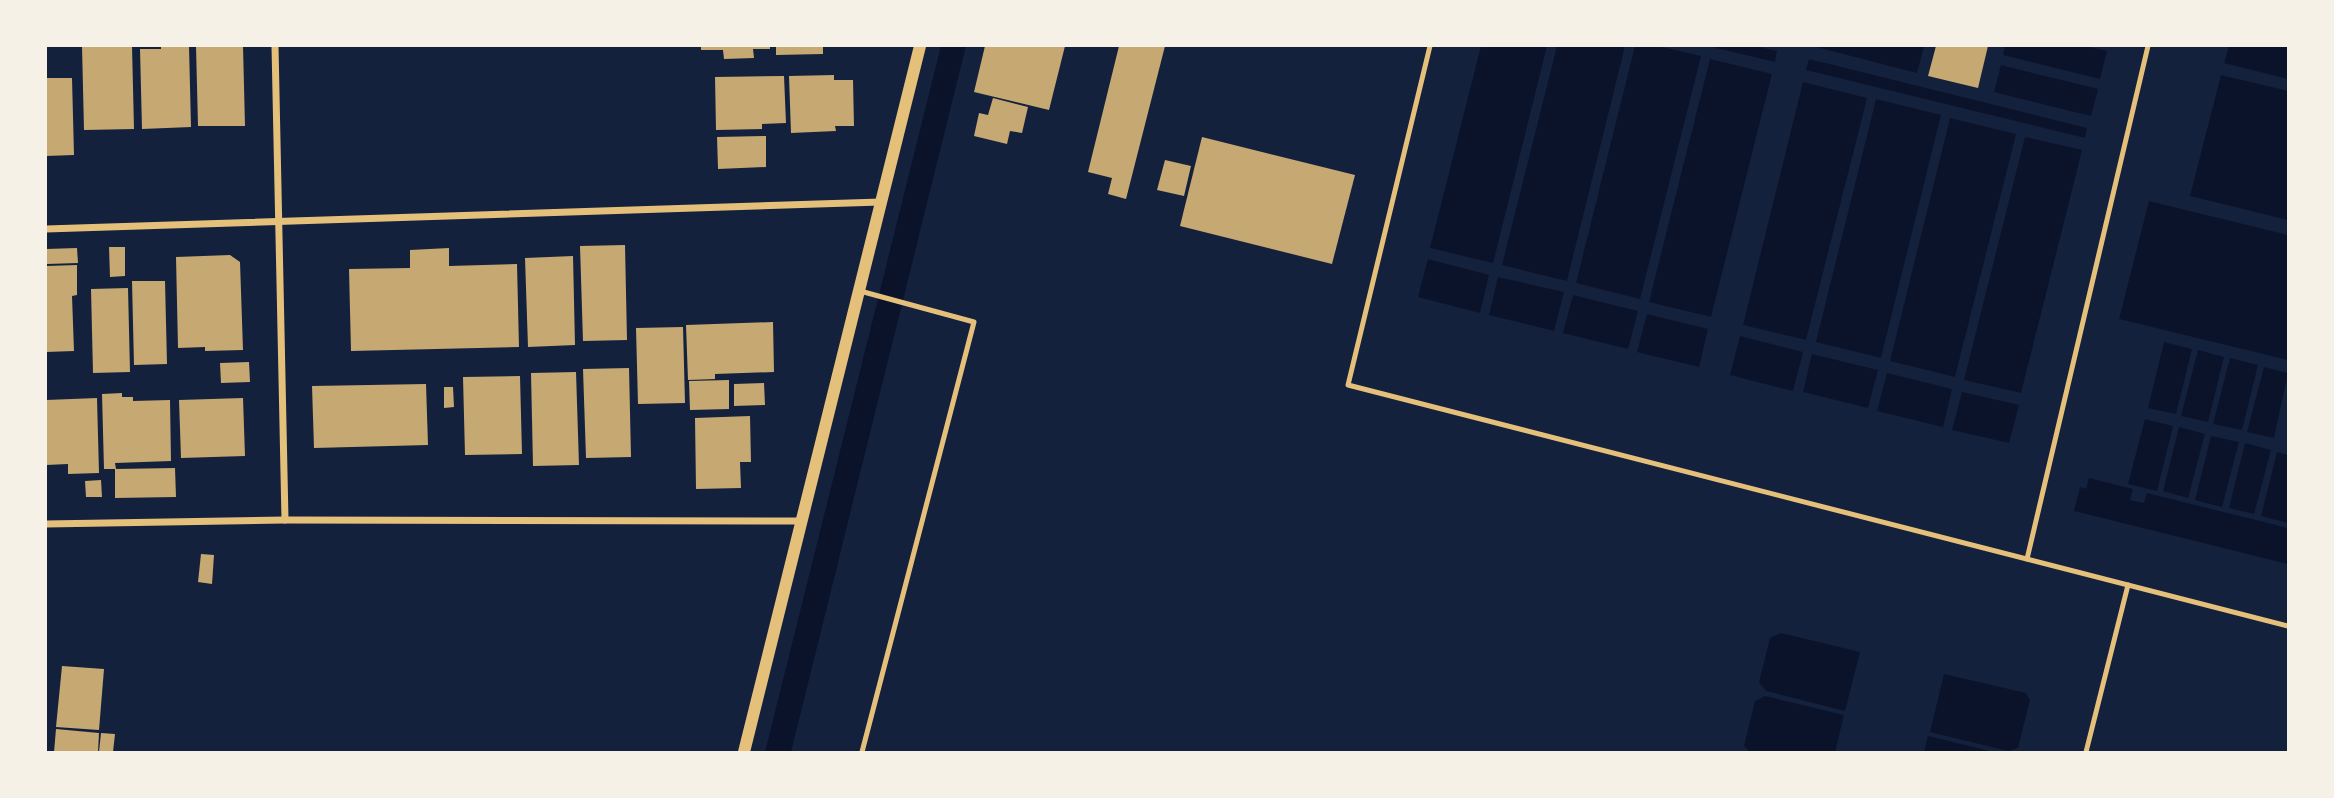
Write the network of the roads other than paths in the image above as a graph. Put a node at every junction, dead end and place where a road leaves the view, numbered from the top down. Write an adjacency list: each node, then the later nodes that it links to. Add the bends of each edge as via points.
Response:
1 (275, 46): 6 (street)
2 (920, 46): 5 (street)
3 (1430, 46): 12 (lane, via 1348,385)
4 (2148, 46): 12 (lane)
5 (881, 202): 6 (street); 8 (street)
6 (279, 221): 7 (street); 9 (street)
7 (46, 229)
8 (859, 291): 10 (street); 16 (lane, via 974,322)
9 (285, 520): 10 (street); 11 (street)
10 (802, 521): 15 (street)
11 (46, 524)
12 (2027, 559): 13 (lane)
13 (2129, 585): 14 (lane); 17 (lane)
14 (2288, 625)
15 (744, 752)
16 (862, 752)
17 (2086, 752)

